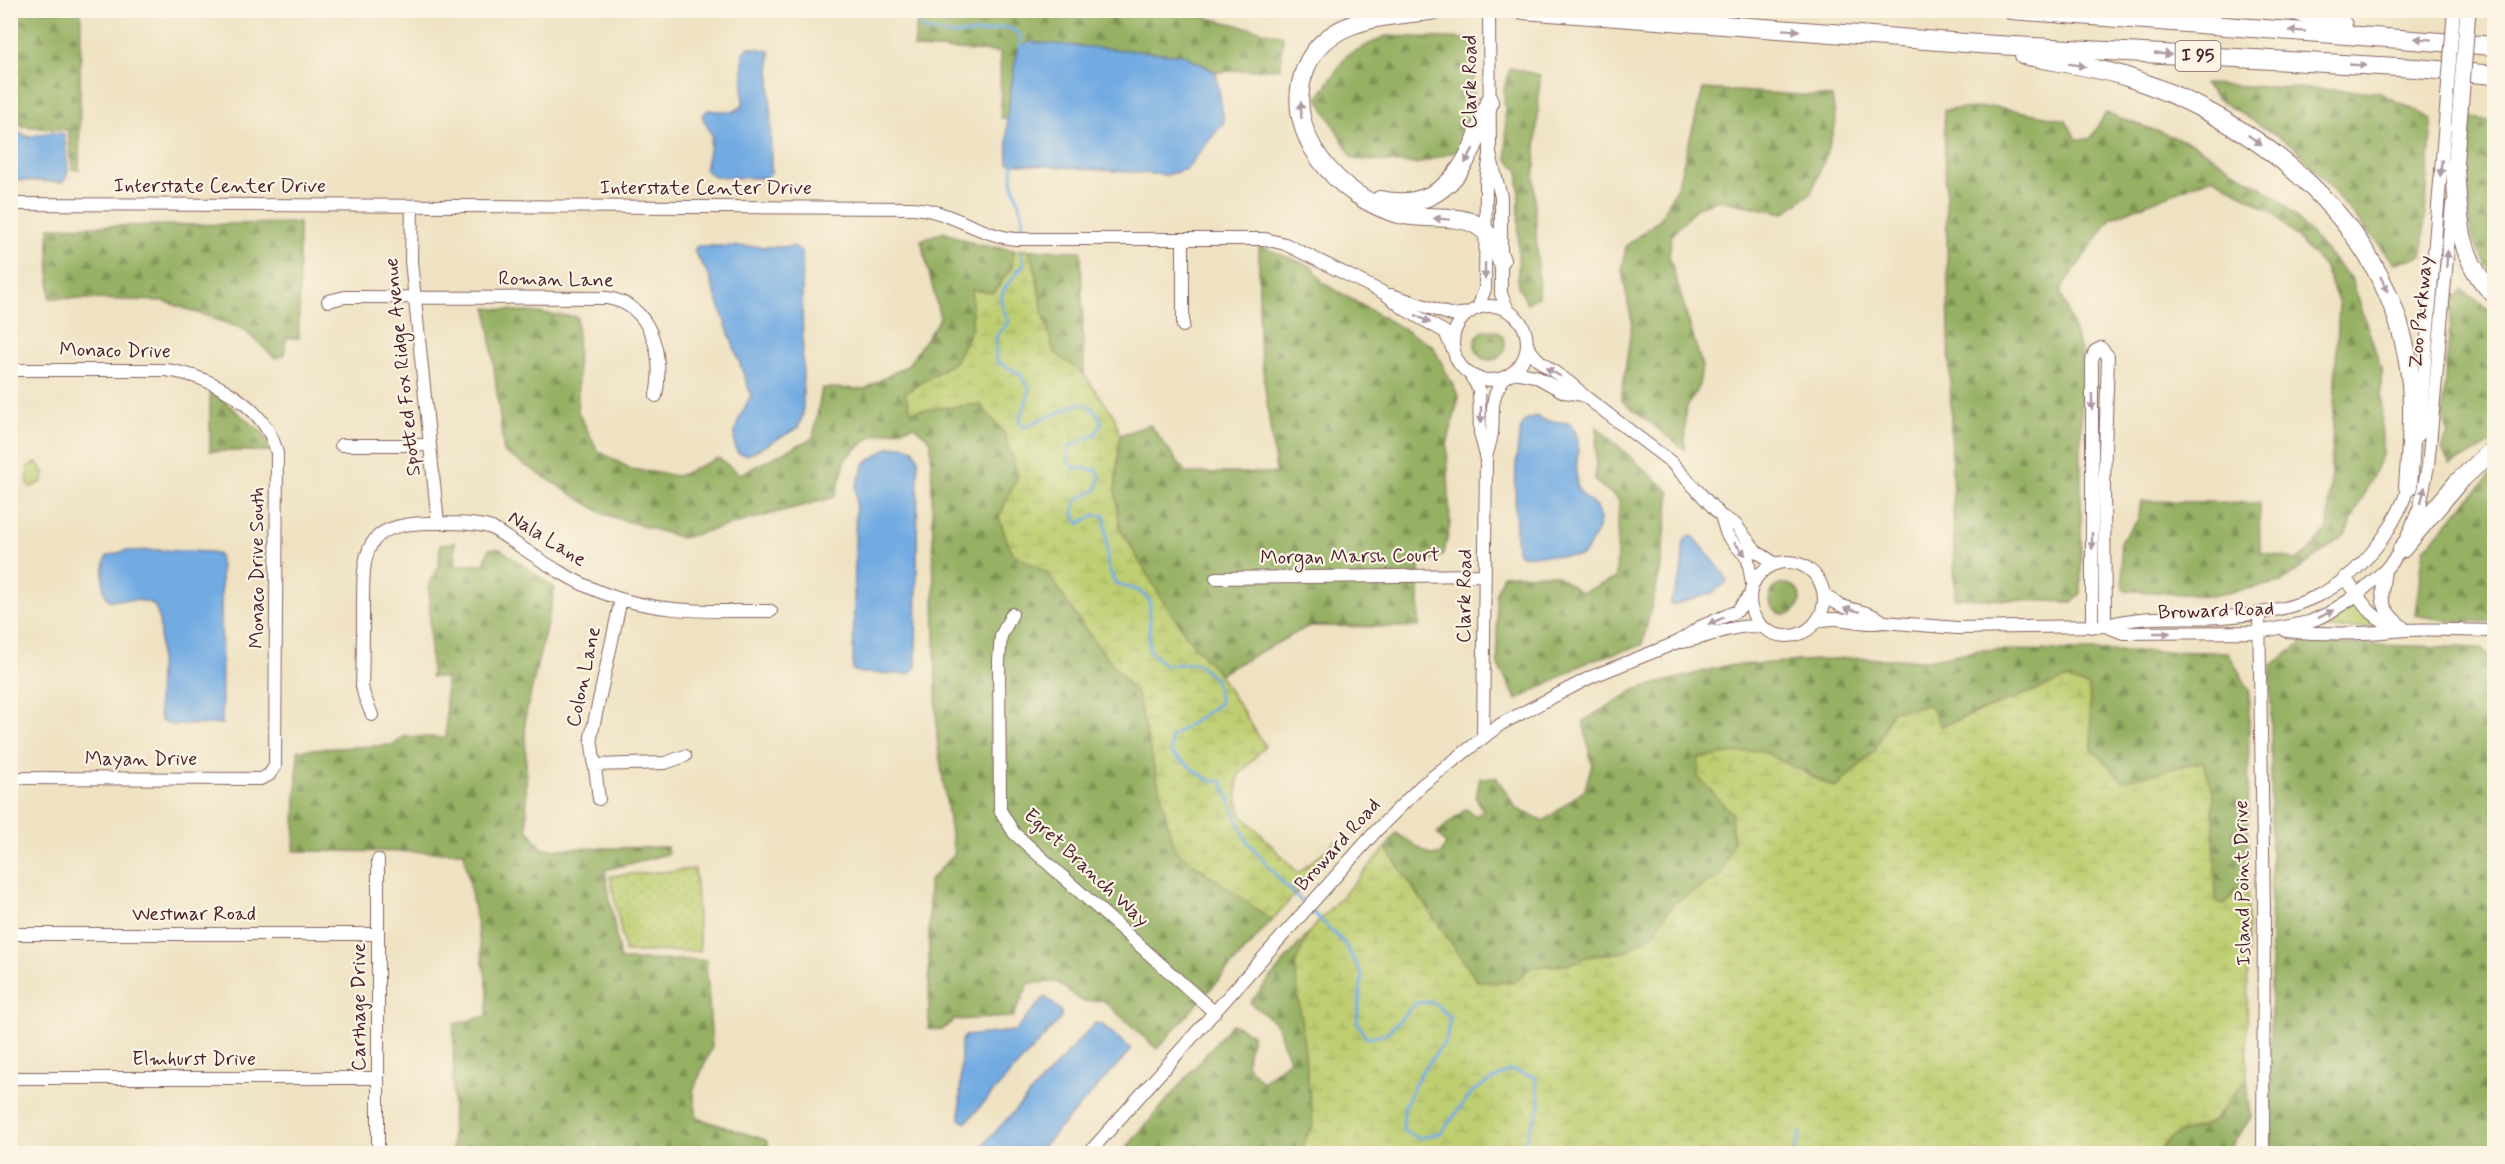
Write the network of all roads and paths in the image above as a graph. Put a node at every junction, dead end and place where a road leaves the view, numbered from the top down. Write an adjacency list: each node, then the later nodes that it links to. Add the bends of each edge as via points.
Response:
1 (1436, 10): 20 (highway, one-way to 1, via 1318,156 1302,123 1300,91 1307,66 1324,42 1359,22)
2 (1489, 10): 16 (street, Clark Road)
3 (1523, 10): 11 (highway, I 95, one-way to 11)
4 (2011, 10): 8 (highway, I 95, one-way to 4)
5 (2292, 10): 8 (highway)
6 (2454, 10): 17 (street, Zoo Parkway, bridge)
7 (2468, 10): 17 (main road, Zoo Parkway, bridge)
8 (2398, 38): 10 (highway, I 95, one-way to 8)
9 (2494, 39): 10 (highway)
10 (2449, 41): 12 (highway, I 95)
11 (1979, 44): 13 (highway, I 95, one-way to 13); 45 (highway, one-way to 45, via 2125,76 2188,101 2253,138 2325,200 2354,234 2378,273 2402,334 2411,387)
12 (2494, 46)
13 (2416, 68): 14 (highway, I 95); 15 (highway)
14 (2494, 75)
15 (2494, 88)
16 (1489, 102): 18 (street, Clark Road); 20 (highway, one-way to 20, via 1472,151 1460,172 1443,188 1419,199 1390,202)
17 (2453, 111): 19 (main road, Zoo Parkway); 45 (street, Zoo Parkway, one-way to 45, via 2420,432)
18 (1490, 153): 23 (street, Clark Road); 25 (street, Clark Road, via 1501,197)
19 (2456, 167): 27 (highway, via 2463,241 2474,268); 48 (street, Zoo Parkway, one-way to 19, via 2420,506 2428,466)
20 (1347, 188): 23 (highway, one-way to 20, via 1466,221 1415,218 1375,207)
21 (10, 204): 22 (street, Interstate Center Drive)
22 (412, 206): 24 (street, Interstate Center Drive, via 923,209 1004,238); 28 (street, Spotted Fox Ridge Avenue)
23 (1485, 232): 25 (highway); 30 (street, Clark Road, one-way to 30, via 1485,290)
24 (1183, 239): 26 (street, Interstate Center Drive, via 1276,241); 32 (street)
25 (1501, 260): 31 (street, Clark Road, via 1501,294)
26 (1384, 293): 30 (street, Interstate Center Drive, via 1452,315); 34 (street, Interstate Center Drive, one-way to 34, via 1445,332)
27 (2494, 294)
28 (414, 297): 29 (street, Roman Lane, via 345,297); 40 (street, Roman Lane, via 620,300 642,315 649,327 659,359); 42 (street, Spotted Fox Ridge Avenue)
29 (328, 301)
30 (1473, 310): 31 (street, via 1489,306); 34 (street, via 1455,329)
31 (1509, 312): 33 (street, via 1522,326)
32 (1183, 326)
33 (1527, 345): 36 (street, via 1521,364); 39 (street, one-way to 33, via 1572,382 1534,358)
34 (1453, 350): 37 (street)
35 (10, 370): 38 (street, Monaco Drive, via 166,370 186,373)
36 (1509, 374): 37 (street, via 1494,380); 39 (street, via 1535,376 1564,392); 44 (street, Clark Road, via 1492,399 1492,434)
37 (1471, 376): 44 (street, Clark Road, one-way to 44, via 1479,389 1480,433)
38 (217, 386): 74 (street, Monaco Drive South, via 259,416 274,439 277,453 275,766)
39 (1584, 395): 46 (street, via 1671,462)
40 (656, 396)
41 (341, 445): 42 (street)
42 (430, 445): 47 (street, Spotted Fox Ridge Avenue)
43 (2494, 449): 48 (highway, via 2458,482)
44 (1486, 457): 51 (street, Clark Road)
45 (2408, 487): 53 (street, Zoo Parkway, via 2390,527)
46 (1720, 516): 49 (street, via 1734,524 1757,552); 54 (street, one-way to 54, via 1727,535 1748,560)
47 (438, 523): 57 (street, Nala Lane, via 492,528 554,569); 70 (street, Nala Lane, via 408,523 386,530 365,557 362,686)
48 (2402, 549): 50 (street, Zoo Parkway)
49 (1776, 564): 54 (street, via 1765,568); 55 (street, via 1796,563 1805,567 1820,582)
50 (2385, 570): 56 (street, Zoo Parkway); 66 (street, via 2384,609)
51 (1485, 575): 52 (street, Morgan Marsh Court); 71 (street, Clark Road)
52 (1216, 578)
53 (2346, 578): 56 (street); 59 (street, Broward Road, via 2305,602)
54 (1751, 590): 64 (street, via 1752,613); 69 (street, Broward Road, one-way to 69, via 1737,611 1700,627)
55 (1823, 592): 61 (street, via 1824,603); 62 (street, Broward Road, one-way to 55, via 1874,614 1840,607)
56 (2357, 595): 65 (street, Broward Road, one-way to 56, via 2309,622); 66 (street, via 2379,620)
57 (621, 599): 58 (street, Nala Lane, via 671,608); 73 (street, Colon Lane, via 593,725)
58 (771, 611)
59 (2259, 613): 63 (street, Broward Road, via 2124,620); 68 (street, Island Point Drive)
60 (1012, 614): 80 (street, Egret Branch Way, via 1001,636 999,660 1000,810 1018,837)
61 (1816, 622): 62 (street, Broward Road, via 1828,618); 64 (street, via 1790,636)
62 (1884, 622): 63 (street, Broward Road, via 1957,628)
63 (2098, 626): 63 (street, one-way to 63, via 2108,356 2101,348 2092,360); 68 (street, Broward Road, one-way to 68, via 2123,633)
64 (1762, 627): 69 (street, Broward Road, via 1736,626 1704,638)
65 (2277, 630): 66 (street, via 2382,634); 68 (street, Broward Road)
66 (2408, 630): 67 (street)
67 (2494, 631)
68 (2259, 632): 85 (street, Island Point Drive)
69 (1678, 642): 71 (street, Broward Road, via 1591,677)
70 (372, 714)
71 (1483, 736): 80 (street, Broward Road, via 1402,804)
72 (685, 756): 73 (street, via 665,763)
73 (594, 765): 76 (street, Colon Lane)
74 (269, 775): 75 (street, Mayan Drive, via 260,779)
75 (10, 778)
76 (599, 799)
77 (378, 860): 79 (street, Carthage Drive)
78 (10, 934): 79 (street, Westmar Road)
79 (378, 934): 82 (street, Carthage Drive)
80 (1214, 1012): 84 (street, Broward Road)
81 (10, 1078): 82 (street, Elmhurst Drive)
82 (378, 1078): 83 (street, Carthage Drive)
83 (378, 1154)
84 (1088, 1154)
85 (2263, 1154)

